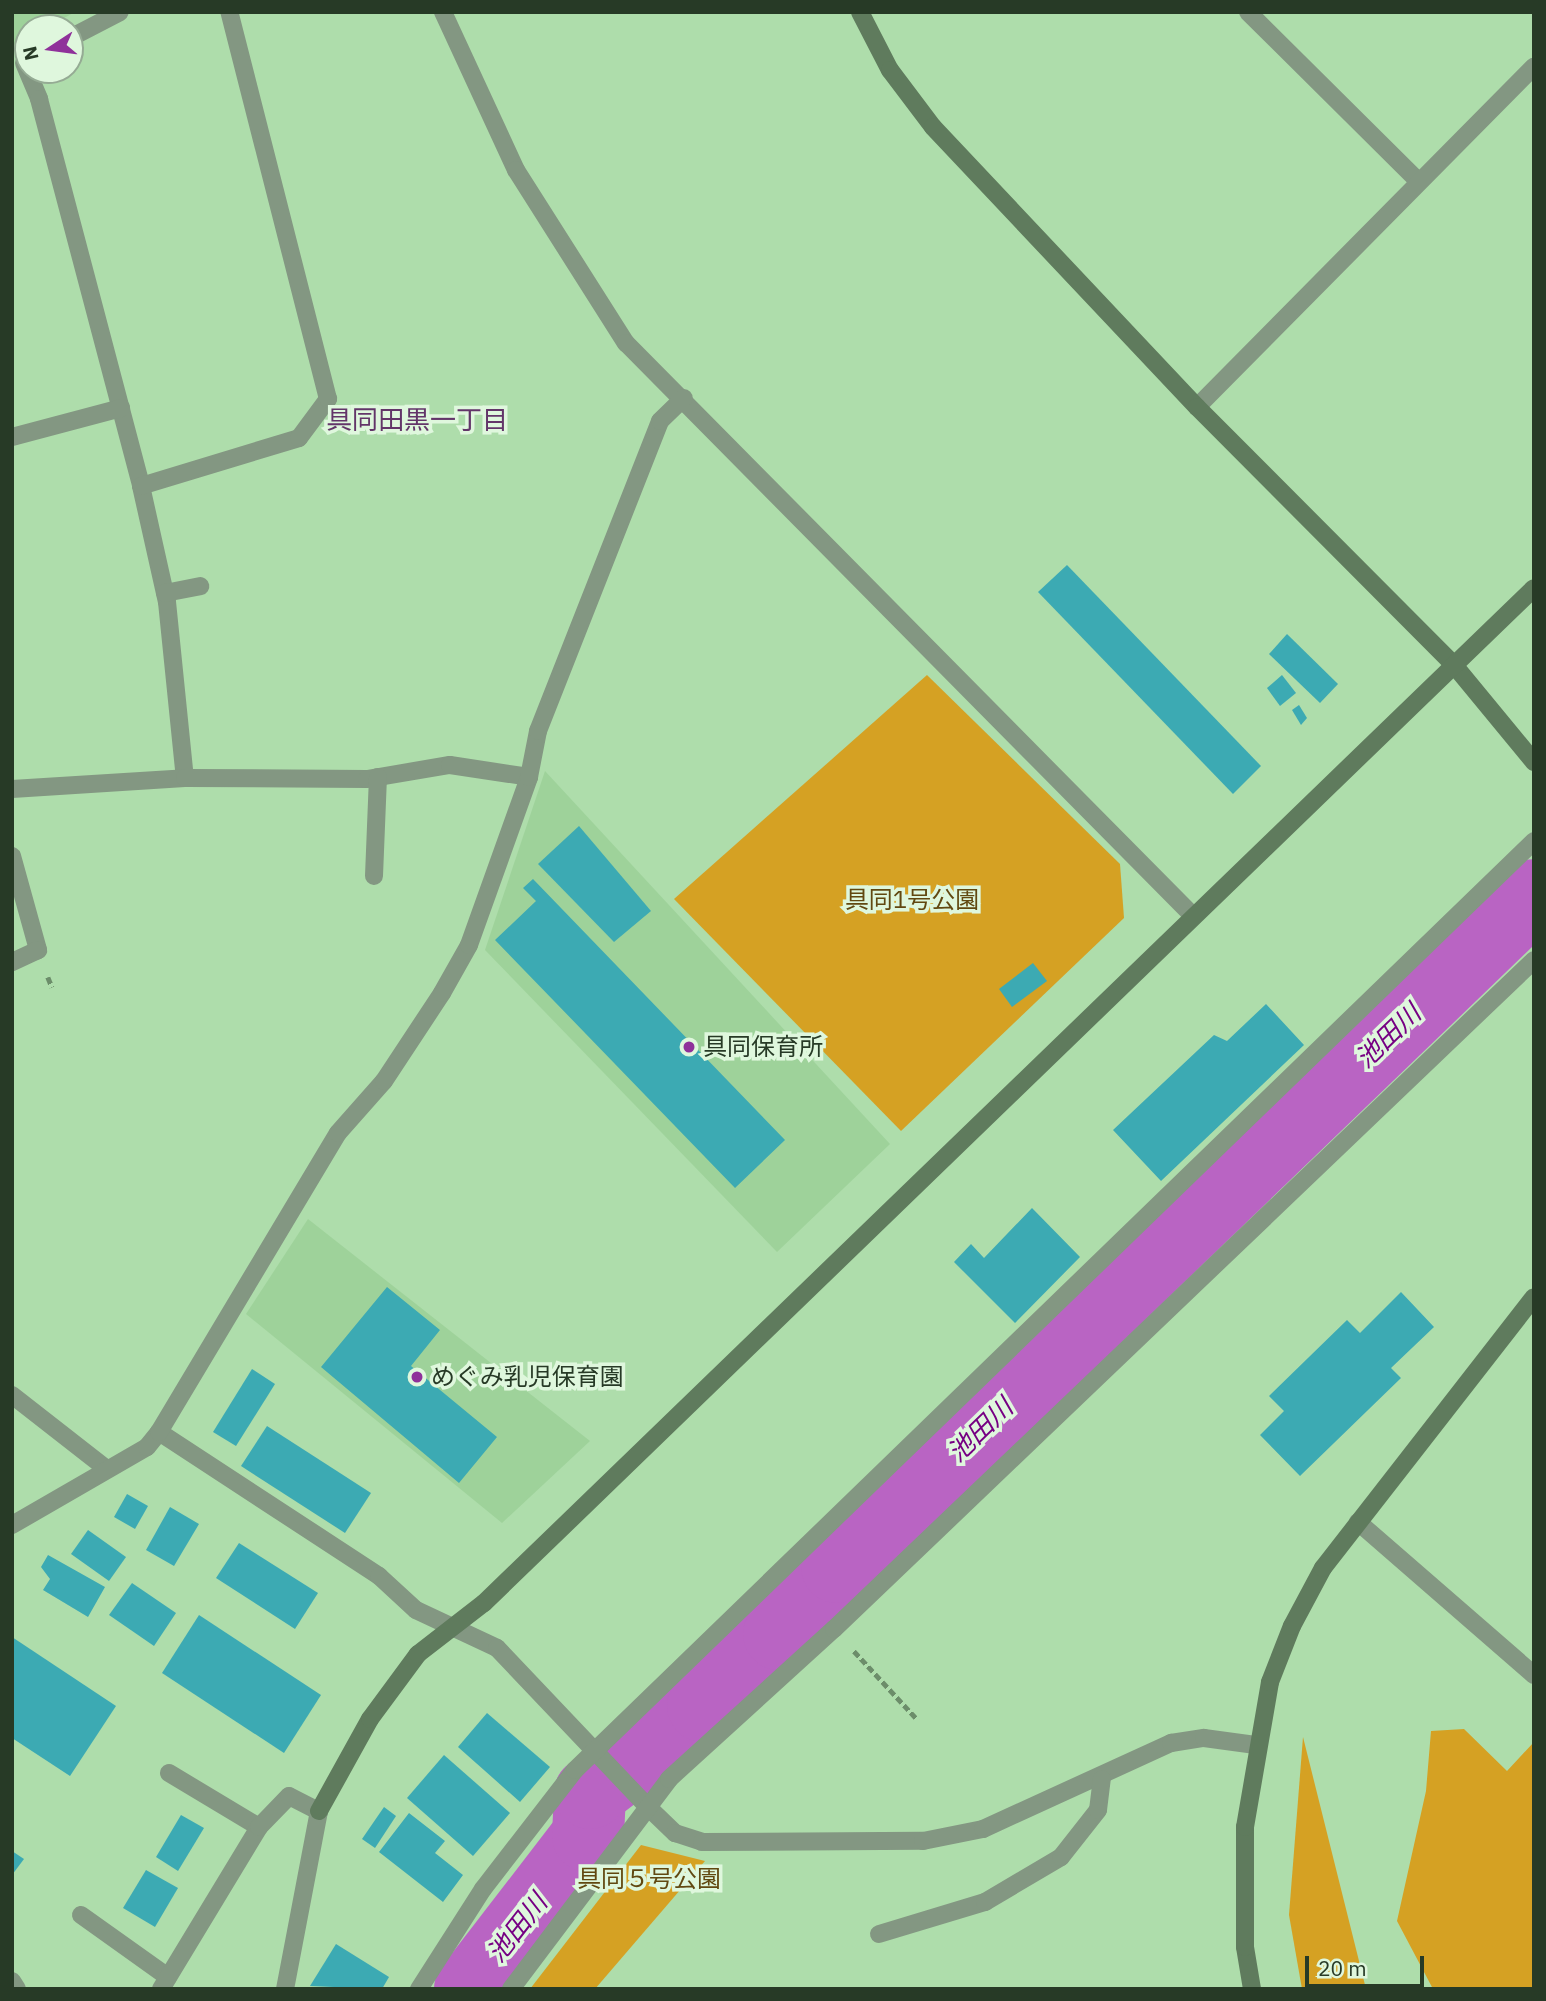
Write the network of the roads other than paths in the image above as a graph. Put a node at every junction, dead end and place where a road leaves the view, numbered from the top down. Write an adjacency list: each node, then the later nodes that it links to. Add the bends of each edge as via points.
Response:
1 (120, 12): 6 (street)
2 (229, 12): 14 (street, via 328,399 299,438)
3 (443, 12): 10 (street, via 516,170 587,289 626,343)
4 (860, 12): 11 (street, via 890,70 933,127)
5 (1248, 12): 9 (street)
6 (84, 31)
7 (1534, 67): 9 (street)
8 (27, 84): 12 (street)
9 (1418, 181): 11 (street)
10 (684, 398): 21 (street, via 660,421 547,706); 27 (street)
11 (1197, 407): 18 (street)
12 (121, 408): 13 (street); 14 (street)
13 (12, 437)
14 (141, 486): 17 (street)
15 (200, 586): 17 (street)
16 (1534, 588): 18 (street)
17 (165, 593): 22 (street)
18 (1454, 666): 19 (street); 27 (street)
19 (1534, 762)
20 (378, 777): 21 (street, via 450,765); 22 (street); 26 (street)
21 (529, 777): 32 (street, via 469,945 442,993 384,1081 338,1133)
22 (185, 778): 23 (street)
23 (12, 789)
24 (1534, 841): 39 (street)
25 (12, 856): 29 (street, via 38,950)
26 (374, 876)
27 (1192, 915): 36 (street)
28 (1534, 960): 42 (street, via 834,1629 669,1779)
29 (12, 962)
30 (1534, 1297): 34 (street)
31 (12, 1395): 33 (street)
32 (159, 1432): 33 (street, via 147,1447); 36 (street)
33 (104, 1467): 35 (street)
34 (1358, 1522): 37 (street); 38 (street, via 1292,1626)
35 (12, 1525)
36 (452, 1629): 39 (street, via 497,1648); 43 (street, via 392,1685)
37 (1534, 1675)
38 (1256, 1745): 41 (street, via 1204,1738 1171,1743); 53 (street, via 1244,1875)
39 (596, 1751): 42 (street); 51 (street, via 483,1889)
40 (169, 1773): 44 (street)
41 (1102, 1779): 42 (street, via 982,1829 923,1840 702,1842 675,1833); 46 (street, via 1098,1810 1061,1857 985,1902)
42 (650, 1809): 52 (street)
43 (319, 1811): 44 (street, via 289,1796); 50 (street)
44 (259, 1827): 48 (street)
45 (81, 1915): 48 (street)
46 (879, 1934)
47 (12, 1981): 49 (street)
48 (165, 1983)
49 (17, 1989)
50 (285, 1989)
51 (419, 1989)
52 (511, 1989)
53 (1252, 1989)

